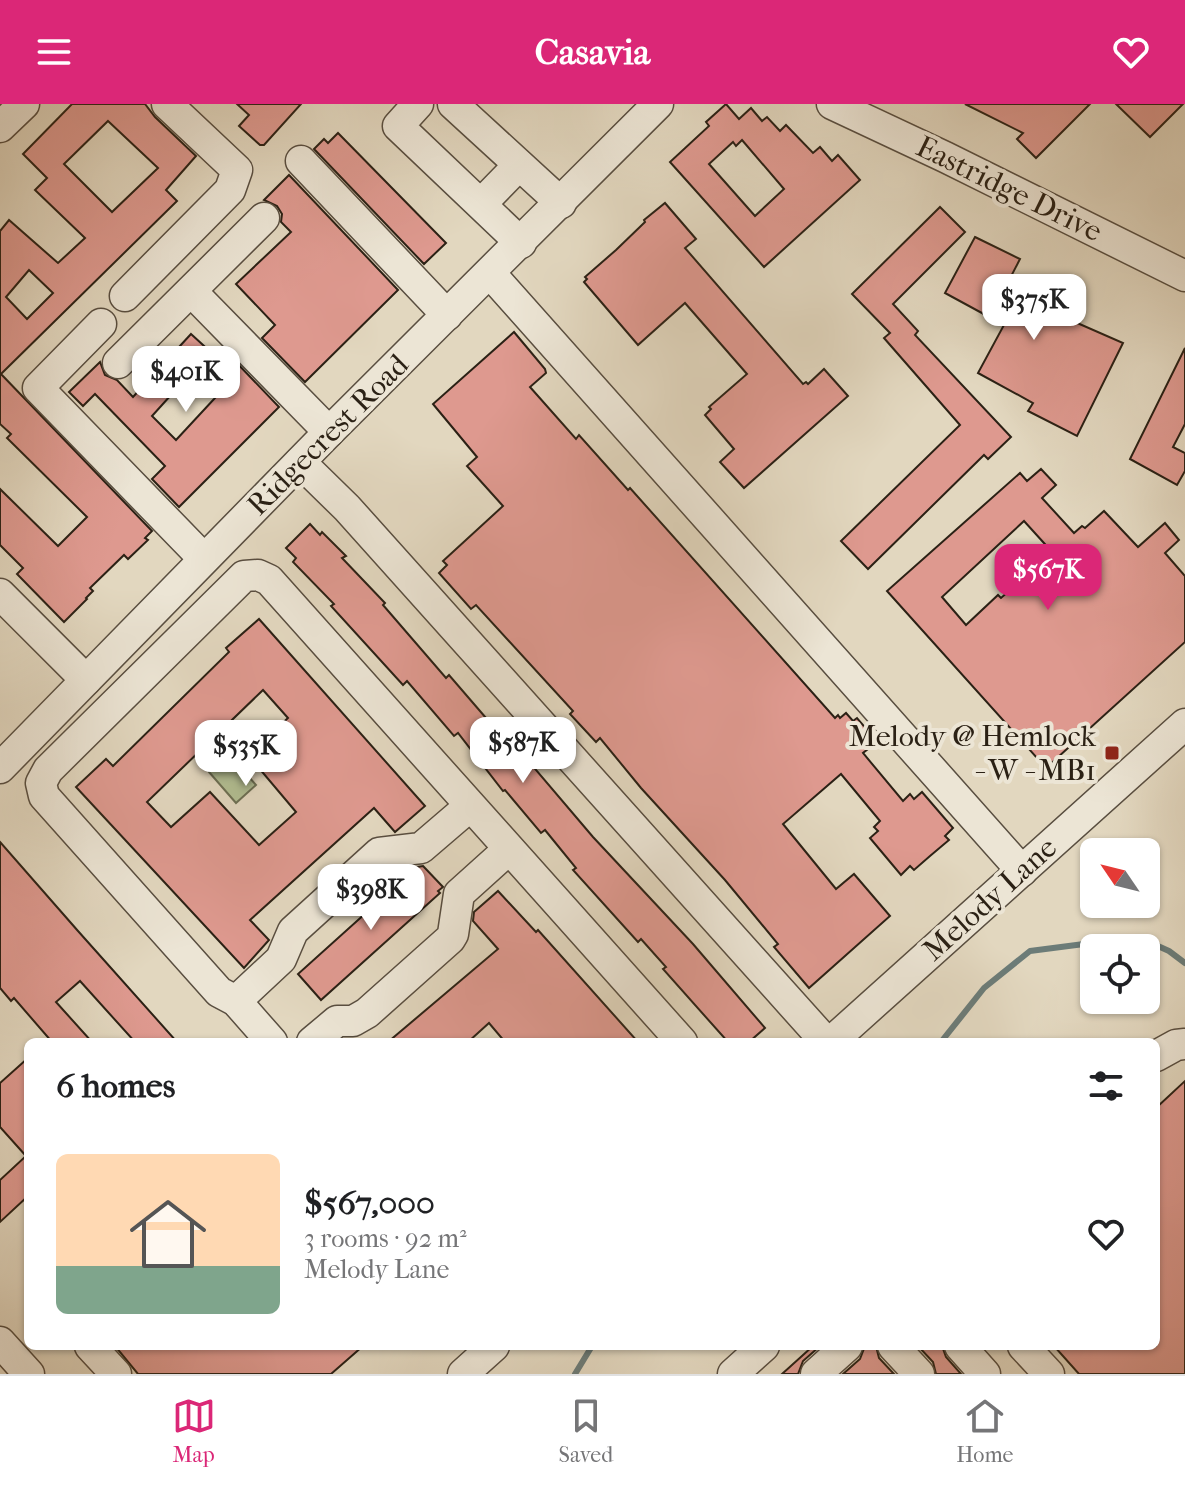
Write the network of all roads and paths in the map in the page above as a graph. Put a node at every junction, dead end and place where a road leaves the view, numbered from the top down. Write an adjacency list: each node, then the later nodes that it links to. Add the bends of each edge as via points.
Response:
1 (24, 104): 7 (street)
2 (167, 104): 17 (street, via 237,170 230,190)
3 (418, 104): 11 (street, via 398,126)
4 (453, 104): 9 (street)
5 (658, 104): 10 (street, Ridgecrest Road)
6 (832, 104): 15 (street, Eastridge Drive)
7 (0, 127)
8 (301, 161): 18 (street)
9 (519, 165): 10 (street); 11 (street)
10 (561, 203): 13 (street, Ridgecrest Road)
11 (481, 204): 13 (street)
12 (264, 218): 16 (street)
13 (521, 243): 14 (street, Ridgecrest Road)
14 (490, 273): 18 (street, Ridgecrest Road); 30 (street)
15 (1185, 276)
16 (191, 291): 20 (street); 21 (street)
17 (125, 296)
18 (447, 315): 21 (street, Ridgecrest Road)
19 (101, 324): 23 (street, via 38,388)
20 (118, 363)
21 (329, 432): 22 (street, Ridgecrest Road)
22 (300, 462): 23 (street, Ridgecrest Road); 35 (street)
23 (204, 559): 25 (street, Ridgecrest Road)
24 (0, 594): 25 (street)
25 (86, 680): 27 (street, Ridgecrest Road)
26 (1185, 724): 30 (street, Melody Lane)
27 (0, 768)
28 (470, 806): 29 (street); 31 (street, via 421,848 379,853 293,931 281,959); 31 (street, via 269,580 244,576 48,770 41,783 44,796 219,992)
29 (509, 849): 33 (street, via 459,894 450,939 367,1013 353,1021 337,1021); 34 (street)
30 (1022, 871): 36 (street, Melody Lane)
31 (236, 1001): 32 (street)
32 (268, 1038)
33 (317, 1038)
34 (678, 1038)
35 (825, 1038)
36 (834, 1038)
37 (1185, 1044): 38 (street)
38 (1160, 1054)
39 (0, 1342): 46 (street)
40 (94, 1350): 47 (street)
41 (760, 1350): 48 (street)
42 (843, 1350): 49 (street)
43 (897, 1350): 50 (street)
44 (964, 1350): 51 (street)
45 (1027, 1350): 52 (street)
46 (29, 1374)
47 (116, 1374)
48 (733, 1374)
49 (816, 1374)
50 (919, 1374)
51 (985, 1374)
52 (1049, 1374)

